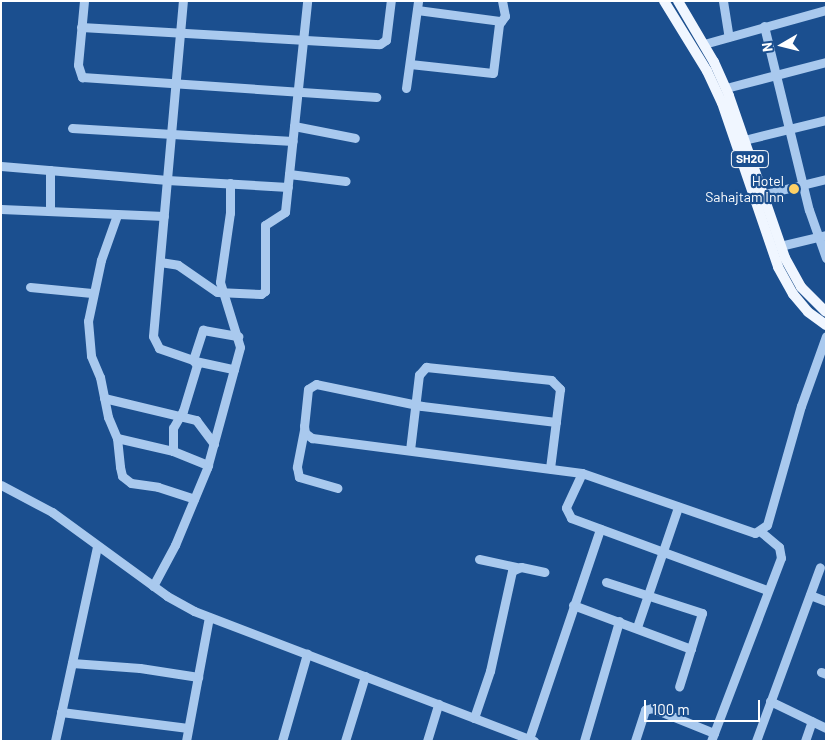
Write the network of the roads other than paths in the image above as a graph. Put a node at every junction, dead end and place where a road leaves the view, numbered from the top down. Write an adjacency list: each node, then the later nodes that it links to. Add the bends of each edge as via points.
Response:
1 (84, 1): 13 (street)
2 (183, 1): 14 (street)
3 (307, 1): 16 (street)
4 (391, 1): 16 (street, via 383,44)
5 (502, 1): 11 (street, via 505,16)
6 (664, 1): 56 (main road, SH20, via 707,71 722,103 778,267 798,300)
7 (678, 1): 17 (main road, SH20)
8 (722, 1): 15 (street)
9 (417, 6): 11 (street); 19 (street)
10 (826, 10): 12 (street)
11 (501, 21): 19 (street, via 491,74)
12 (764, 26): 15 (street); 20 (street)
13 (81, 28): 14 (street); 21 (street, via 78,65 82,77)
14 (180, 32): 16 (street); 21 (street)
15 (729, 37): 17 (street)
16 (303, 40): 24 (street)
17 (704, 44): 23 (main road, SH20)
18 (826, 62): 20 (street)
19 (410, 64): 22 (street)
20 (778, 74): 23 (street); 29 (street)
21 (175, 84): 24 (street); 30 (street)
22 (406, 88)
23 (726, 88): 32 (main road, SH20)
24 (298, 91): 25 (street); 27 (street)
25 (376, 96)
26 (826, 120): 29 (street)
27 (294, 126): 31 (street); 33 (street)
28 (72, 128): 30 (street)
29 (790, 129): 32 (street); 41 (street)
30 (171, 133): 33 (street); 38 (street)
31 (355, 138)
32 (744, 140): 43 (main road, SH20)
33 (293, 141): 36 (street)
34 (1, 166): 35 (street)
35 (50, 170): 38 (street); 45 (street)
36 (289, 174): 39 (street); 42 (street)
37 (826, 178): 41 (street)
38 (167, 180): 40 (street); 47 (street)
39 (346, 181)
40 (230, 184): 42 (street); 54 (street, via 230,217 220,277)
41 (803, 185): 43 (street); 48 (street)
42 (288, 186): 54 (street, via 284,214 270,219 265,225 265,291 261,294)
43 (761, 195): 49 (main road, SH20)
44 (1, 208): 45 (street)
45 (50, 211): 46 (street)
46 (118, 215): 47 (street); 53 (street)
47 (164, 216): 51 (street)
48 (821, 236): 49 (street); 50 (street)
49 (780, 246): 55 (main road, SH20, via 801,287)
50 (826, 258)
51 (160, 262): 54 (street, via 175,263 209,289); 59 (street, via 154,343 159,348)
52 (30, 287): 53 (street)
53 (92, 293): 61 (street, via 88,338)
54 (223, 293): 57 (street)
55 (826, 312)
56 (826, 325)
57 (238, 336): 59 (street, via 203,330); 60 (street, via 240,344)
58 (826, 336): 78 (street, via 801,406 767,525)
59 (194, 360): 60 (street); 63 (street, via 197,367)
60 (234, 369): 67 (street)
61 (104, 398): 63 (street); 66 (street)
62 (415, 403): 64 (street); 64 (street, via 419,375 423,369 432,366 551,380 560,389); 65 (street, via 313,384 308,389); 68 (street)
63 (179, 416): 67 (street, via 198,422); 69 (street, via 173,428)
64 (556, 422): 71 (street)
65 (304, 430): 68 (street, via 312,438); 74 (street, via 297,467 299,477)
66 (117, 438): 69 (street); 75 (street, via 120,468 126,480)
67 (214, 444): 70 (street)
68 (410, 450): 71 (street)
69 (174, 451): 70 (street)
70 (208, 465): 75 (street)
71 (550, 468): 72 (street)
72 (582, 473): 76 (street); 77 (street, via 566,511 571,518)
73 (1, 485): 79 (street, via 52,512)
74 (337, 488)
75 (194, 499): 86 (street)
76 (678, 507): 78 (street, via 751,533); 80 (street)
77 (600, 530): 80 (street); 91 (street)
78 (761, 532): 87 (street, via 782,554)
79 (97, 546): 86 (street); 97 (street)
80 (662, 552): 87 (street); 88 (street)
81 (479, 559): 82 (street)
82 (518, 567): 84 (street); 104 (street, via 510,574 490,671)
83 (820, 567): 89 (street)
84 (544, 572)
85 (606, 582): 88 (street)
86 (153, 586): 92 (street)
87 (767, 590): 108 (street)
88 (648, 594): 94 (street); 95 (street, via 702,613)
89 (810, 595): 90 (street); 101 (street)
90 (826, 602)
91 (573, 605): 93 (street); 109 (street)
92 (209, 617): 96 (street); 99 (street)
93 (619, 621): 94 (street); 115 (street)
94 (637, 627): 95 (street)
95 (691, 649): 100 (street)
96 (306, 654): 98 (street); 112 (street)
97 (72, 663): 99 (street, via 140,668); 103 (street)
98 (365, 676): 102 (street); 113 (street)
99 (198, 677): 106 (street)
100 (679, 687)
101 (770, 701): 105 (street); 117 (street)
102 (438, 704): 104 (street); 114 (street)
103 (61, 712): 106 (street); 110 (street)
104 (474, 718): 109 (street)
105 (812, 721): 107 (street); 118 (street)
106 (188, 728): 111 (street)
107 (826, 728)
108 (713, 737): 116 (street, via 652,708 646,710)
109 (532, 740)
110 (55, 741)
111 (186, 741)
112 (282, 741)
113 (346, 741)
114 (427, 741)
115 (584, 741)
116 (635, 741)
117 (756, 741)
118 (805, 741)

